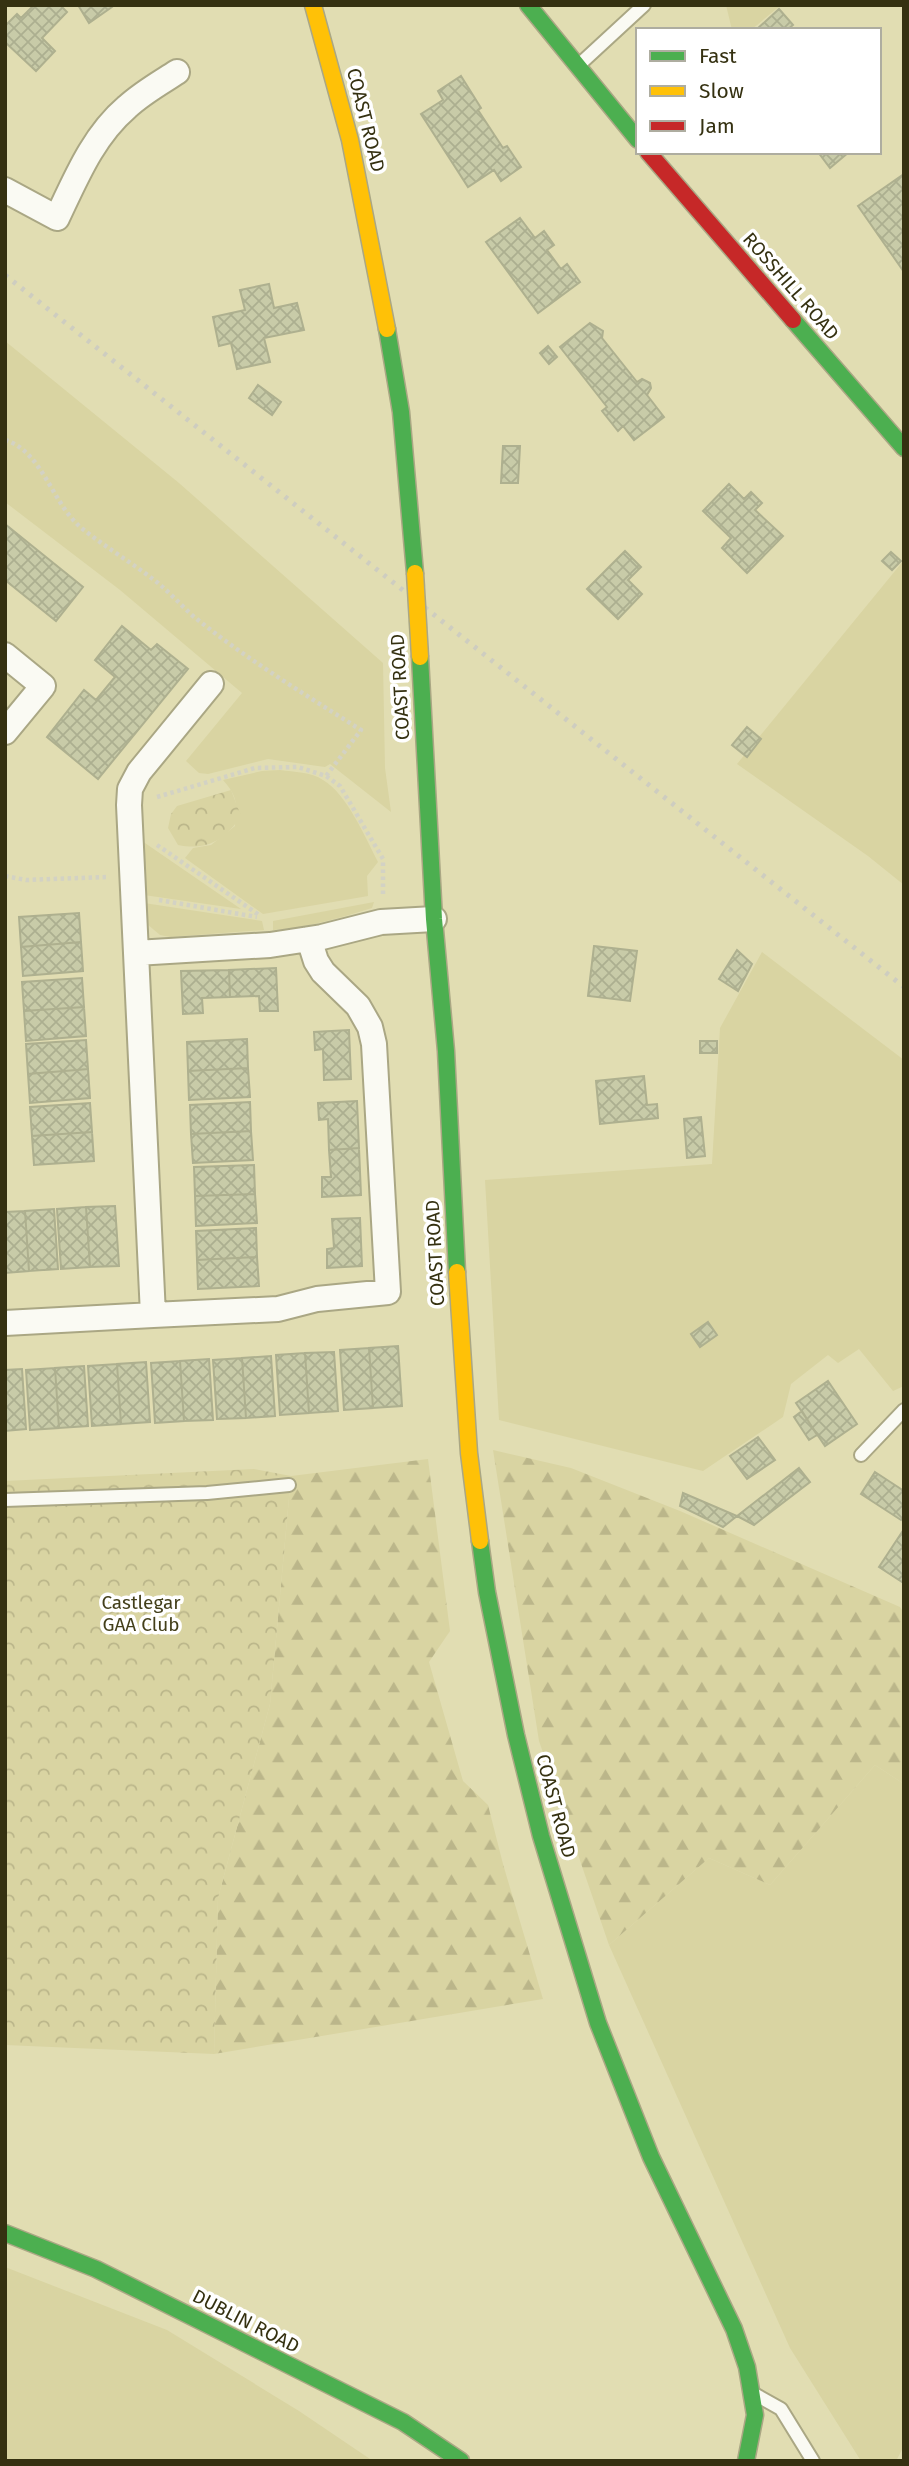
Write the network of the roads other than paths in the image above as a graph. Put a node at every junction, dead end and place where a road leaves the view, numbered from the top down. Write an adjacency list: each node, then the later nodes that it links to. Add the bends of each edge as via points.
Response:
1 (313, 5): 13 (main road, COAST ROAD, bridge, via 350,140 401,412 415,573)
2 (528, 5): 4 (main road)
3 (644, 5): 4 (lane)
4 (577, 66): 6 (main road)
5 (177, 72): 8 (street, via 125,108 100,136 57,218)
6 (636, 138)
7 (650, 154): 9 (main road, ROSSHILL ROAD)
8 (5, 190)
9 (904, 448)
10 (5, 655): 12 (street, via 43,686)
11 (211, 684): 15 (street, via 130,789)
12 (5, 732)
13 (434, 919): 14 (street, via 381,922); 23 (main road, COAST ROAD, via 469,1453 486,1592 516,1735 541,1836 613,2064 651,2157 734,2329)
14 (309, 939): 15 (street); 16 (street, via 323,972 358,1006 374,1044 388,1292 278,1309)
15 (136, 953): 16 (street)
16 (153, 1315): 17 (street)
17 (5, 1323)
18 (904, 1410): 19 (lane)
19 (861, 1455)
20 (289, 1485): 21 (lane, via 207,1493)
21 (5, 1500)
22 (5, 2233): 24 (main road, DUBLIN ROAD, via 96,2269 170,2306 403,2423)
23 (753, 2393): 25 (main road, COAST ROAD, via 755,2415); 26 (lane, via 781,2409)
24 (461, 2461)
25 (746, 2461)
26 (813, 2461)

